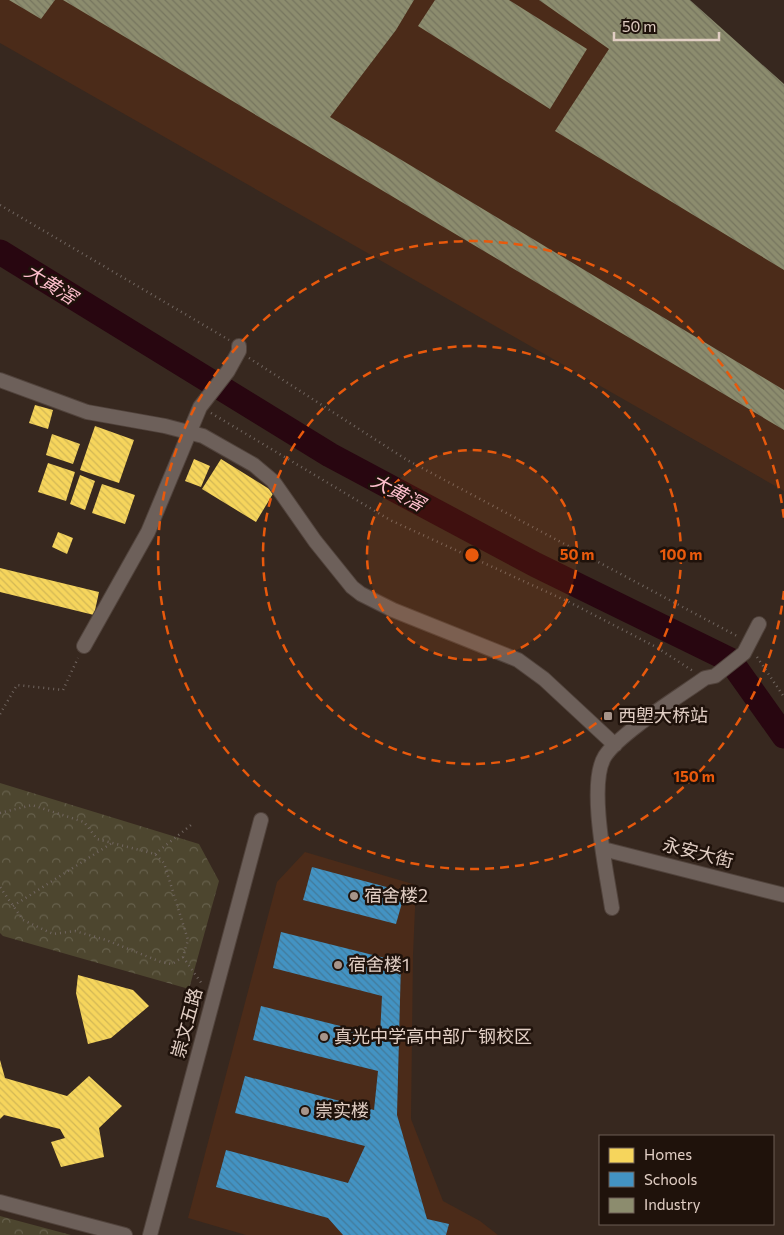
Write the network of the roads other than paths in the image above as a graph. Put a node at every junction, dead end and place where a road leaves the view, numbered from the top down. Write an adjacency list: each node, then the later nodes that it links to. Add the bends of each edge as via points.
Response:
1 (239, 348): 3 (street, via 228,371 200,407)
2 (0, 380): 3 (street, via 87,412)
3 (190, 432): 5 (street, via 148,532); 6 (street, via 218,444 265,473 332,564 361,594 402,614 518,660 544,679)
4 (759, 624): 6 (street, via 746,648)
5 (84, 646)
6 (615, 745): 8 (street, via 606,755 599,774)
7 (261, 820): 13 (street, 崇文五路)
8 (603, 849): 9 (street, 永安大街); 10 (street)
9 (784, 895)
10 (612, 908)
11 (0, 1202): 12 (street)
12 (125, 1235)
13 (150, 1235)

